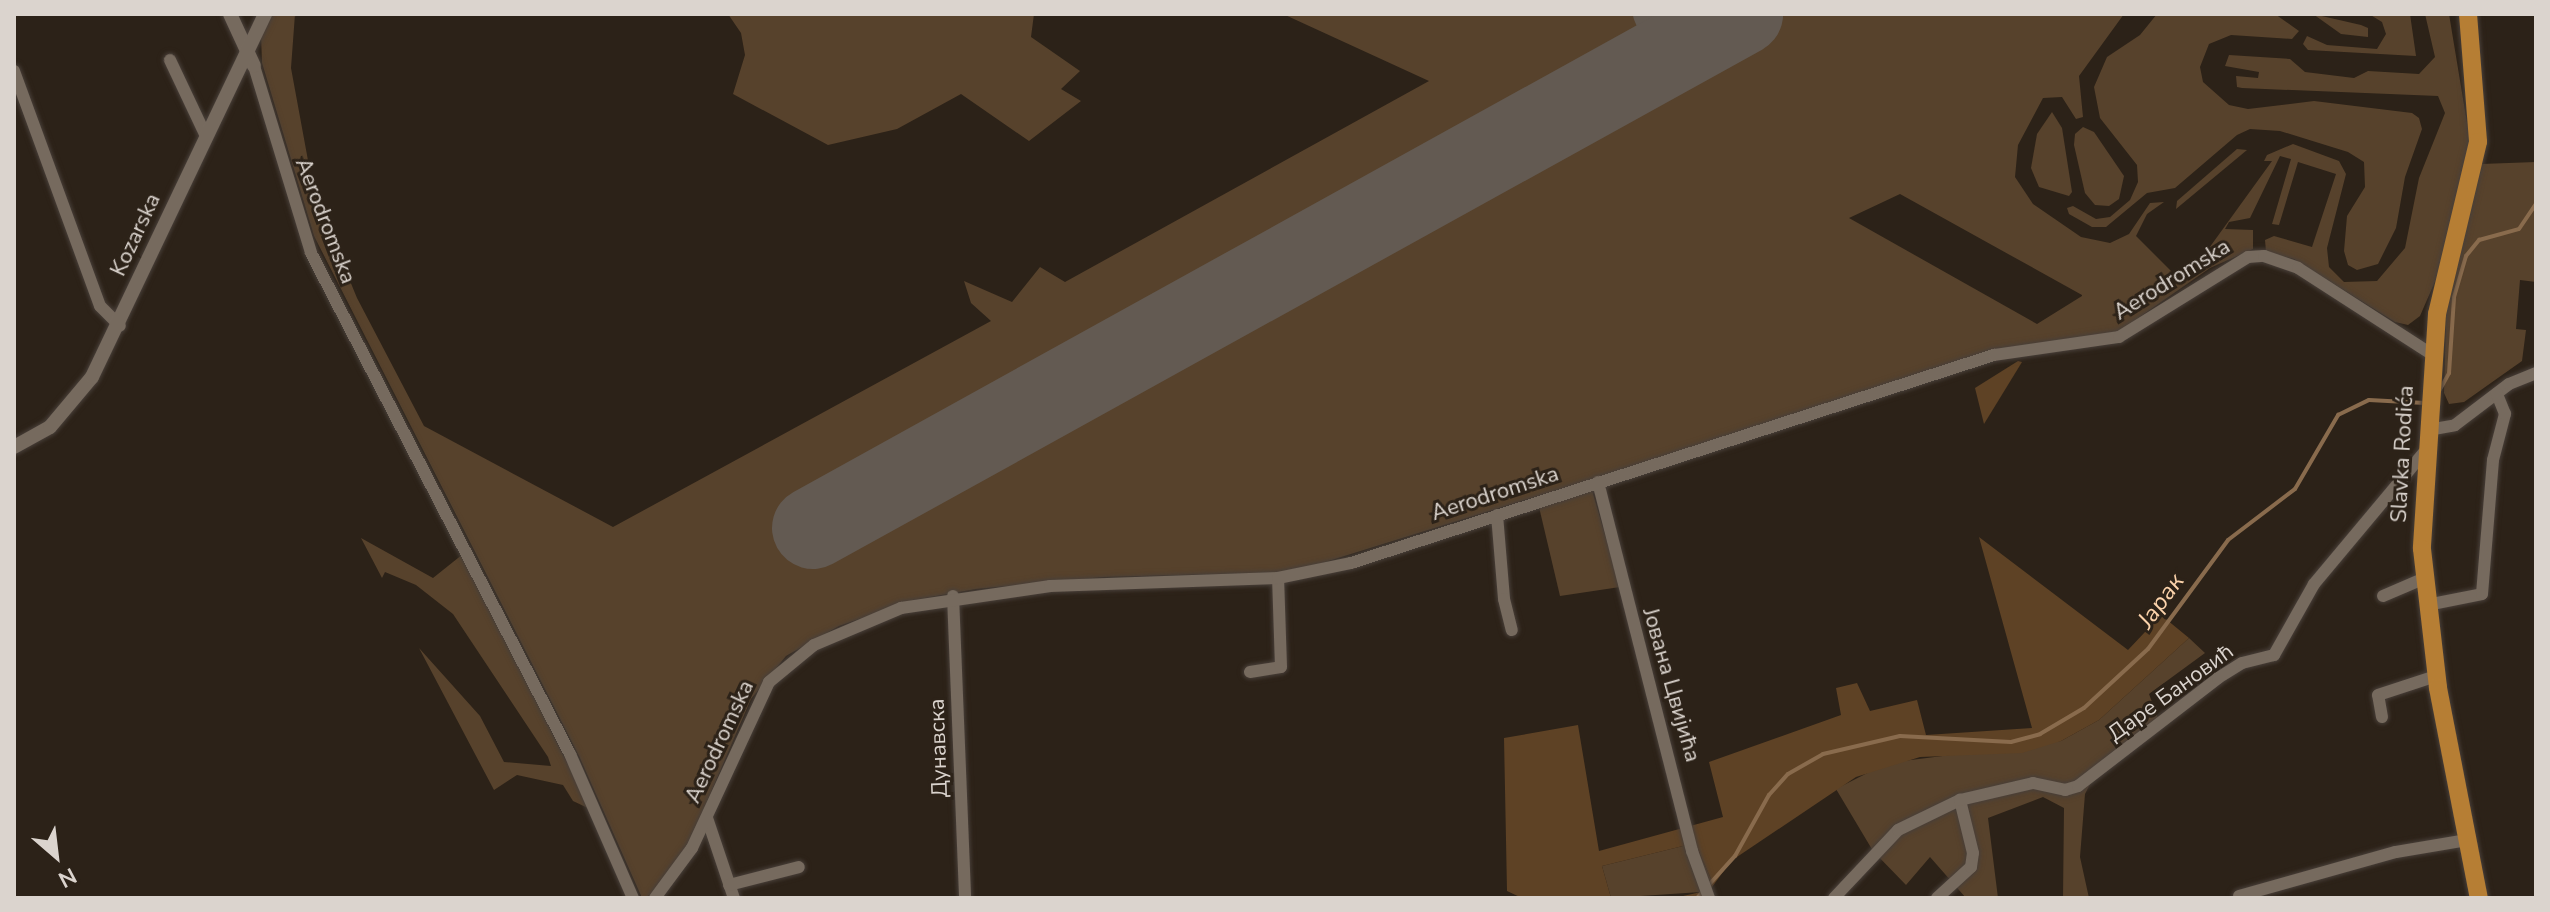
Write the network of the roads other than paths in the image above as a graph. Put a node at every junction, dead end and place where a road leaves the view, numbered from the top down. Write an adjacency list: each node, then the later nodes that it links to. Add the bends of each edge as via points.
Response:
1 (230, 14): 4 (street)
2 (265, 14): 4 (street, Kozarska)
3 (2468, 14): 10 (main road, Slavka Rodića, via 2478,142 2437,314)
4 (249, 48): 6 (street); 8 (street, Kozarska)
5 (170, 60): 8 (street)
6 (254, 66): 32 (street, Aerodromska, via 311,253 570,754)
7 (14, 71): 9 (street, via 100,306)
8 (206, 136): 9 (street, Kozarska)
9 (120, 326): 14 (street, Kozarska, via 73,402 50,427)
10 (2433, 355): 13 (main road, Slavka Rodića); 15 (street, Aerodromska, via 2298,268 2264,256 2248,257 2119,337 1994,355 1761,434)
11 (2536, 373): 12 (street)
12 (2497, 394): 13 (street); 21 (street, via 2505,414 2493,460 2482,594)
13 (2428, 439): 18 (main road, Slavka Rodića); 26 (street, Даре Бановић, via 2314,584 2274,655 2242,663 2218,678 2078,786 2065,790 2033,783)
14 (14, 447)
15 (1598, 482): 16 (street, Aerodromska); 35 (street, Јована Цвијића, via 1692,851)
16 (1497, 515): 17 (street, Aerodromska, via 1351,563); 22 (street)
17 (1278, 578): 19 (street, Aerodromska, via 1135,580); 23 (street, via 1281,667)
18 (2425, 578): 20 (street); 21 (main road, Slavka Rodića)
19 (953, 596): 27 (street, Aerodromska, via 855,625 785,664 751,715); 34 (street, Дунавска)
20 (2383, 596)
21 (2427, 605): 24 (main road, Slavka Rodića)
22 (1512, 630)
23 (1250, 672)
24 (2436, 676): 25 (street, via 2378,695); 28 (main road, Slavka Rodića)
25 (2382, 717)
26 (1960, 800): 36 (street, Даре Бановић, via 1898,830); 37 (street, via 1973,853 1971,867)
27 (707, 818): 30 (street); 33 (street, Aerodromska, via 675,875)
28 (2467, 840): 31 (street, via 2396,852); 38 (main road, Slavka Rodića)
29 (799, 867): 30 (street)
30 (732, 892)
31 (2239, 896)
32 (633, 898)
33 (655, 898)
34 (965, 898)
35 (1709, 898)
36 (1834, 898)
37 (1937, 898)
38 (2479, 898)

